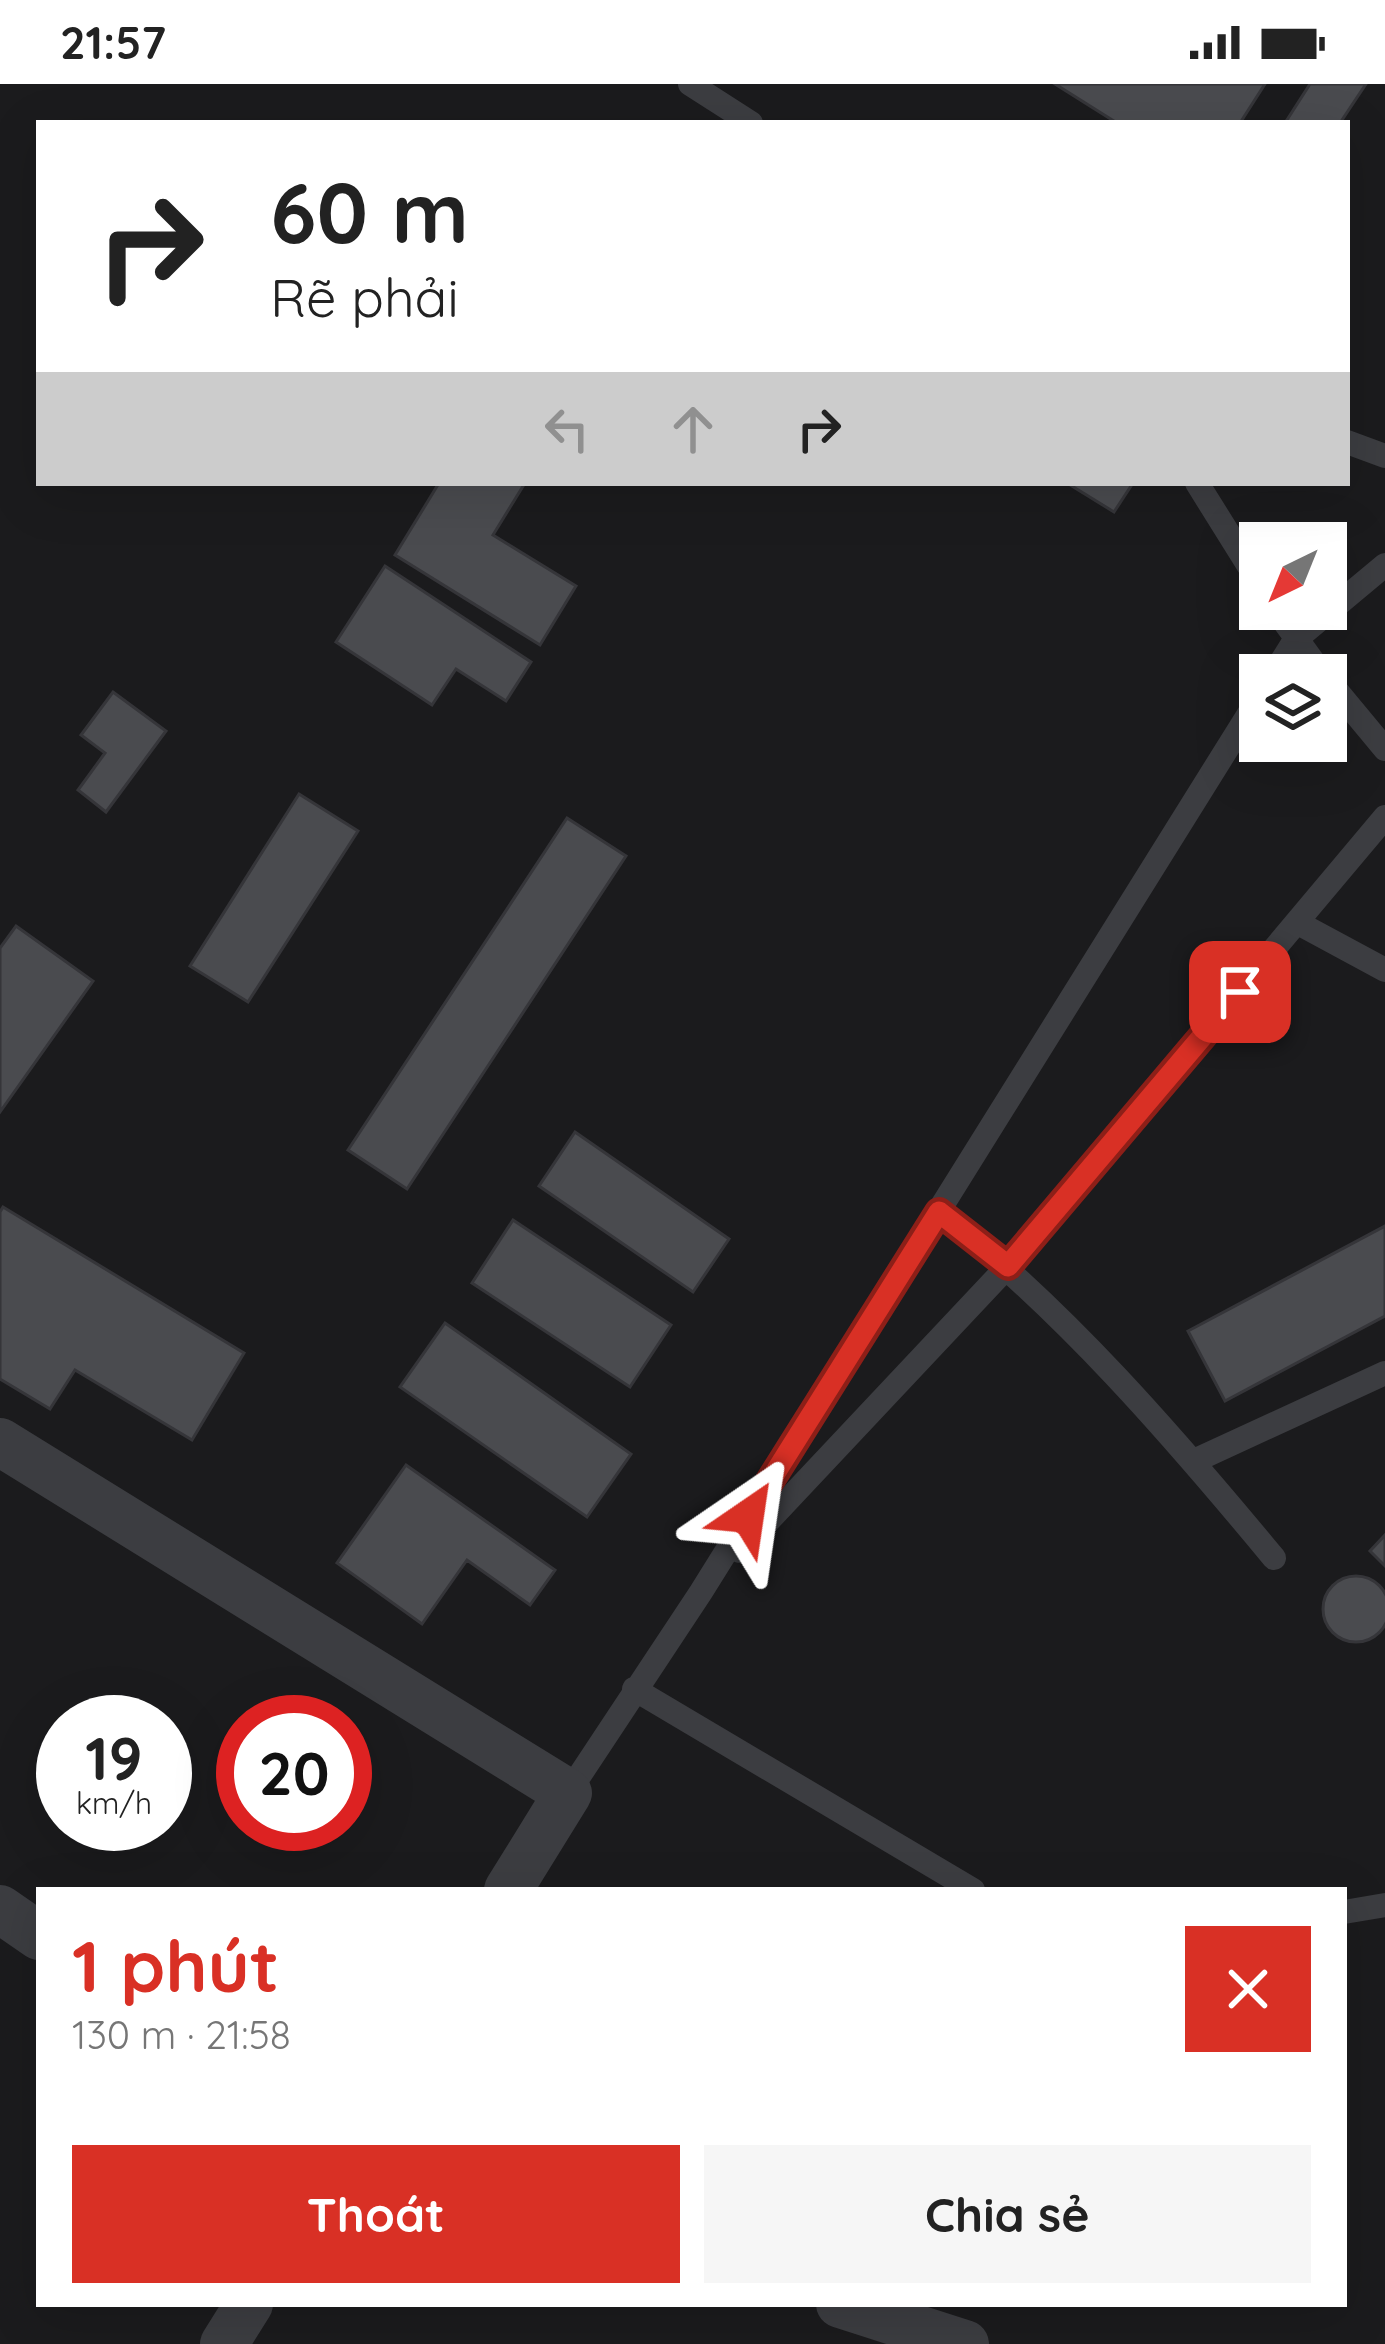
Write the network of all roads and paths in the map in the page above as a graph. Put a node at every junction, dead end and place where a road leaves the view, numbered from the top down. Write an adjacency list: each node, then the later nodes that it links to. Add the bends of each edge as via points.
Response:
1 (690, 84): 2 (lane)
2 (746, 120)
3 (1350, 443): 4 (lane)
4 (1385, 456)
5 (1199, 486): 6 (lane)
6 (1239, 550)
7 (1385, 566): 9 (lane)
8 (1289, 630): 9 (lane)
9 (1295, 640): 10 (lane); 11 (lane)
10 (1286, 654)
11 (1306, 654)
12 (1347, 703): 14 (lane)
13 (1239, 730): 18 (lane)
14 (1385, 749)
15 (1385, 818): 16 (lane)
16 (1298, 923): 17 (lane); 19 (lane)
17 (1385, 970)
18 (939, 1212): 19 (lane); 24 (lane)
19 (1008, 1266): 22 (lane); 24 (lane)
20 (1385, 1372): 22 (lane)
21 (0, 1442): 26 (street)
22 (1194, 1461): 23 (lane)
23 (1274, 1558)
24 (701, 1592): 25 (lane)
25 (634, 1689): 26 (lane); 28 (lane)
26 (568, 1793): 27 (street)
27 (510, 1887)
28 (968, 1887)
29 (1385, 1905): 31 (lane)
30 (0, 1909): 32 (street)
31 (1347, 1911)
32 (36, 1934)
33 (247, 2307): 35 (street)
34 (849, 2307): 36 (street)
35 (224, 2344)
36 (965, 2344)

